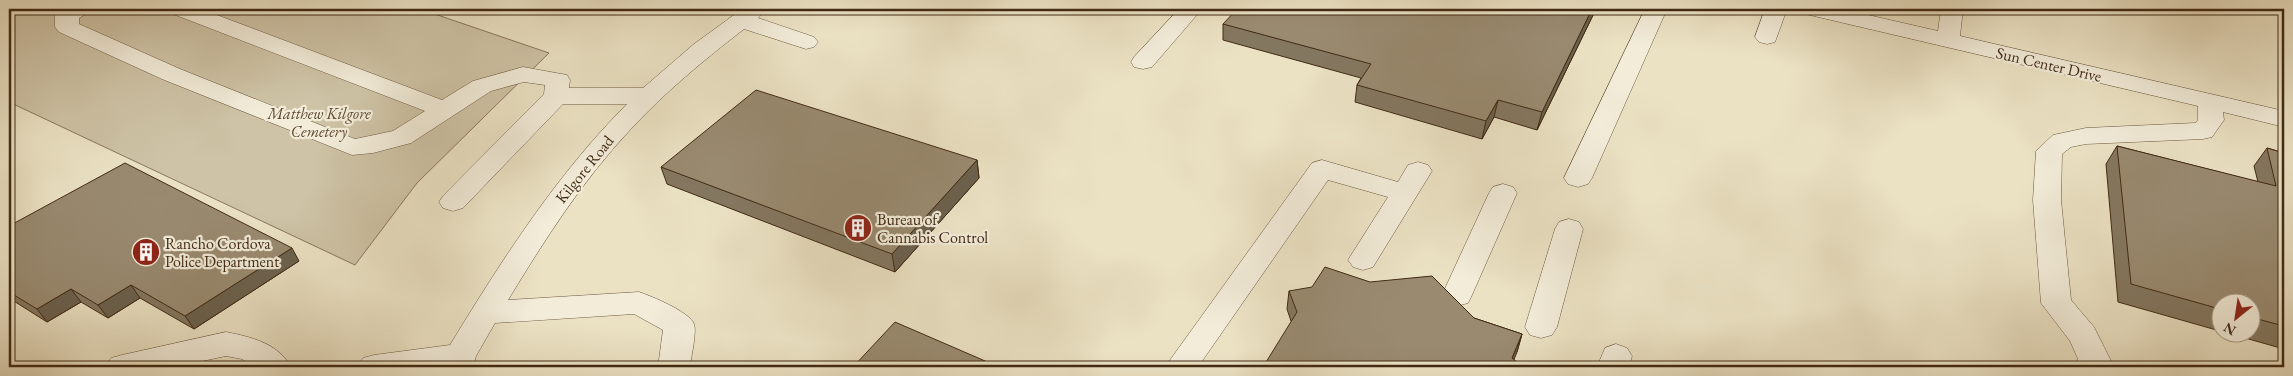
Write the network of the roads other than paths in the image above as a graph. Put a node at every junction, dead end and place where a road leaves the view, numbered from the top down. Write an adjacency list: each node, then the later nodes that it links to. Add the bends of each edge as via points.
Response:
1 (78, 9): 16 (street, via 67,15 67,27 171,74 352,147 402,137)
2 (181, 9): 16 (street)
3 (1191, 9): 12 (street)
4 (1656, 9): 18 (street)
5 (1776, 9): 9 (street)
6 (1814, 9): 10 (street, Sun Center Drive)
7 (1952, 9): 10 (street)
8 (748, 14): 11 (street); 14 (street, Kilgore Road, via 675,71)
9 (1767, 37)
10 (1948, 41): 15 (street, Sun Center Drive)
11 (806, 42)
12 (1142, 62)
13 (556, 96): 14 (street); 16 (street, via 558,80 523,74 482,86); 20 (street)
14 (650, 96): 24 (street, Kilgore Road, via 620,125 584,168 512,268)
15 (2210, 102): 17 (street, Sun Center Drive); 32 (street, via 2211,120 2203,131 2086,136 2062,141 2049,152 2047,200 2056,303 2083,335 2094,359)
16 (444, 110)
17 (2284, 120)
18 (1578, 178)
19 (1503, 193): 23 (street)
20 (453, 202)
21 (1569, 229): 25 (street)
22 (1363, 260): 31 (street, via 1411,182 1322,169)
23 (1456, 295)
24 (485, 313): 26 (street, Kilgore Road); 30 (street, via 639,304 679,325)
25 (1540, 327)
26 (458, 362): 29 (street)
27 (122, 367): 28 (street, via 226,344 251,349)
28 (275, 367)
29 (374, 367)
30 (674, 367)
31 (1180, 367)
32 (2094, 367)

